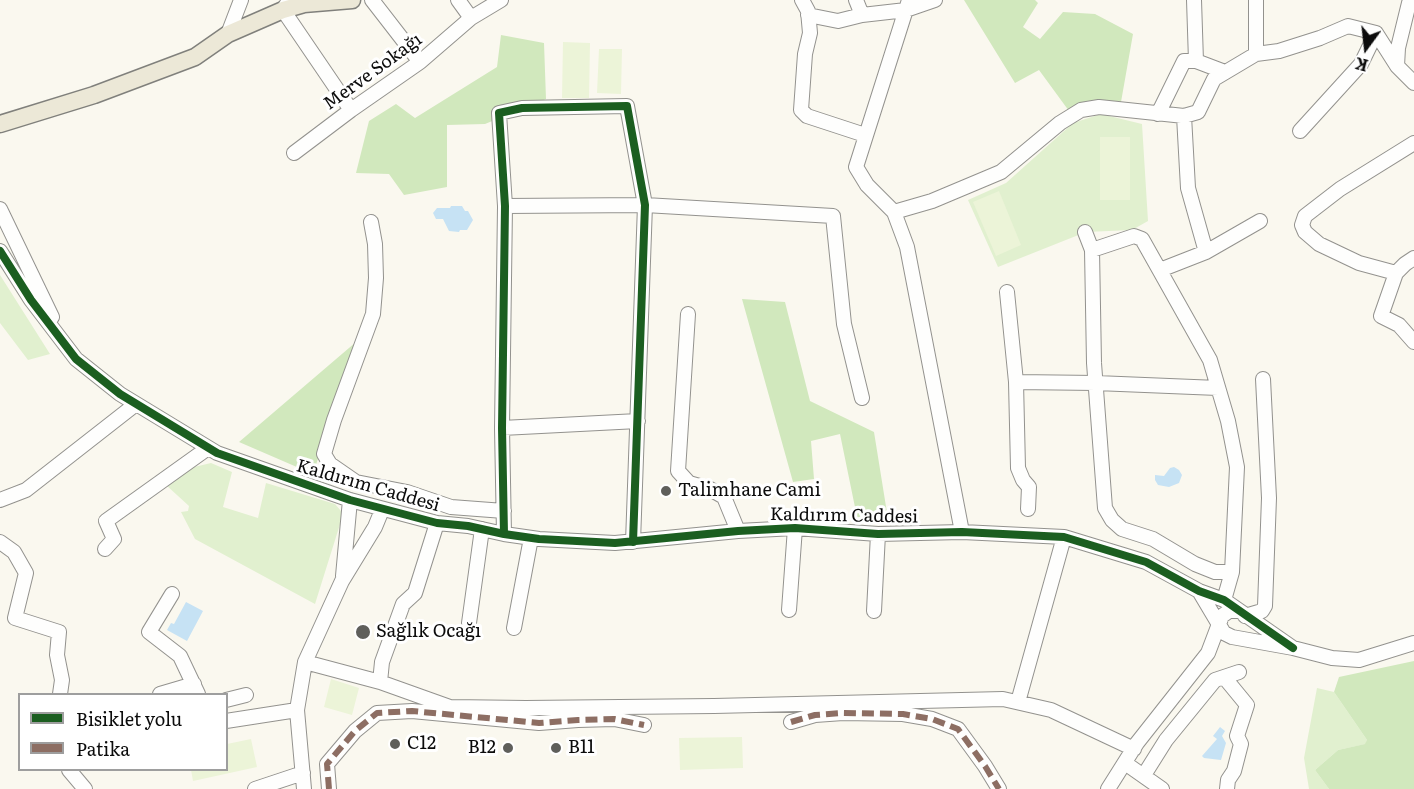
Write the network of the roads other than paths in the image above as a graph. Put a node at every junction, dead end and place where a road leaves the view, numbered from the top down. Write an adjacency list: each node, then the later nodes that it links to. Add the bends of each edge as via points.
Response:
1 (241, 0): 18 (street)
2 (352, 0): 12 (main road)
3 (372, 0): 21 (street)
4 (458, 0): 16 (street)
5 (500, 0): 16 (street, Merve Sokağı)
6 (802, 0): 14 (street)
7 (856, 0): 15 (street)
8 (934, 0): 13 (street)
9 (1194, 0): 20 (street)
10 (1256, 0): 19 (street)
11 (1409, 3): 22 (street)
12 (286, 5): 18 (main road); 25 (street)
13 (908, 5): 15 (street); 30 (street)
14 (808, 15): 15 (street, via 838,21); 30 (street, via 810,33 801,110 807,116)
15 (862, 15)
16 (471, 18): 21 (street, Merve Sokağı)
17 (1376, 33): 19 (street, via 1348,26 1280,51); 22 (street); 29 (street, via 1361,64)
18 (228, 34): 28 (main road, via 195,57 94,95)
19 (1256, 54): 23 (street)
20 (1196, 61): 23 (street); 26 (street, via 1184,62)
21 (420, 62): 25 (street, Merve Sokağı)
22 (1397, 66): 24 (street)
23 (1225, 72): 27 (street, via 1214,79 1198,112)
24 (1414, 84)
25 (351, 110): 32 (street, Merve Sokağı)
26 (1158, 114): 27 (street); 35 (street, via 1100,107 1081,110 1001,172 932,201)
27 (1184, 116): 43 (street, via 1188,188)
28 (0, 124)
29 (1300, 131)
30 (865, 135): 35 (street, via 856,167 867,185)
31 (1414, 143): 46 (street, via 1322,202 1305,216 1302,225 1319,244 1359,263)
32 (294, 153)
33 (645, 205): 34 (street); 34 (street, via 627,106 522,108 499,113); 55 (street, via 833,216 844,324); 57 (street)
34 (505, 206): 58 (street)
35 (894, 212): 69 (street, via 907,247)
36 (2, 219): 40 (street, Kaldırım Caddesi)
37 (1260, 221): 43 (street)
38 (370, 222): 64 (street, via 375,244 373,314 324,454 330,464 356,482 407,492 452,507)
39 (1085, 232): 41 (street)
40 (15, 240): 42 (street); 50 (street, Kaldırım Caddesi)
41 (1092, 250): 45 (street, via 1134,236 1142,239); 53 (street)
42 (0, 252): 50 (street, Kaldırım Caddesi)
43 (1206, 252): 45 (street)
44 (1414, 258): 46 (street)
45 (1160, 270): 54 (street, via 1210,360)
46 (1396, 273): 49 (street, via 1381,316 1399,325)
47 (1007, 292): 52 (street)
48 (688, 314): 68 (street, via 678,471 689,483 724,497)
49 (1414, 342)
50 (65, 344): 56 (street, Kaldırım Caddesi, via 76,359)
51 (1263, 379): 84 (street, via 1269,498 1265,606 1262,611)
52 (1016, 382): 53 (street); 62 (street, via 1018,468 1029,487)
53 (1096, 383): 54 (street); 77 (street, via 1105,508 1112,520 1122,529 1153,539 1195,564 1215,572)
54 (1218, 388): 77 (street, via 1237,466)
55 (862, 398)
56 (136, 404): 59 (street, Kaldırım Caddesi); 60 (street, via 26,490)
57 (638, 422): 58 (street); 75 (street)
58 (502, 428): 64 (street)
59 (208, 448): 61 (street, Kaldırım Caddesi); 76 (street, via 106,521 114,539)
60 (0, 500)
61 (350, 500): 63 (street, Kaldırım Caddesi); 78 (street)
62 (1028, 509)
63 (382, 510): 65 (street, Kaldırım Caddesi); 78 (street)
64 (504, 511): 70 (street)
65 (437, 523): 67 (street, Kaldırım Caddesi); 95 (street, via 415,593 399,614 382,662)
66 (795, 528): 68 (street, Kaldırım Caddesi); 71 (street, Kaldırım Caddesi); 82 (street)
67 (482, 529): 70 (street, Kaldırım Caddesi); 85 (street)
68 (738, 531): 75 (street, Kaldırım Caddesi)
69 (962, 532): 71 (street, Kaldırım Caddesi); 72 (street, Kaldırım Caddesi)
70 (504, 534): 73 (street, Kaldırım Caddesi)
71 (878, 534): 83 (street)
72 (1064, 537): 79 (street, Kaldırım Caddesi, via 1146,562); 101 (street)
73 (531, 538): 75 (street, Kaldırım Caddesi); 87 (street)
74 (0, 542): 97 (street, via 14,552 26,573 15,618 59,632)
75 (633, 542)
76 (105, 549)
77 (1232, 572): 81 (street)
78 (342, 581): 92 (street)
79 (1199, 591): 81 (street, Kaldırım Caddesi); 86 (street)
80 (172, 594): 96 (street, via 149,632 180,656)
81 (1224, 600): 84 (street, Kaldırım Caddesi)
82 (789, 610)
83 (874, 611)
84 (1241, 614): 86 (street, via 1225,613); 88 (street, via 1247,620 1246,629); 90 (street)
85 (469, 623)
86 (1220, 625): 88 (street, via 1224,633); 91 (street)
87 (514, 628)
88 (1236, 637): 90 (street); 91 (street)
89 (1414, 643): 90 (street, via 1359,660)
90 (1293, 648)
91 (1208, 653): 106 (street)
92 (305, 662): 95 (street); 102 (street)
93 (1239, 672): 94 (street)
94 (1224, 677): 110 (street, via 1215,680 1173,731); 118 (street, via 1247,705 1237,736 1241,744)
95 (380, 682): 101 (street, via 450,707 1003,699)
96 (196, 689): 98 (street)
97 (60, 693)
98 (167, 693)
99 (246, 695): 100 (street)
100 (228, 700)
101 (1018, 702): 106 (street, via 1051,710)
102 (297, 710): 103 (street); 109 (street)
103 (228, 721)
104 (791, 722): 115 (street, via 843,713 903,714 932,719 958,729)
105 (644, 725): 114 (street, via 614,719 539,723 412,711 377,713 355,731 327,764)
106 (1134, 749): 107 (street)
107 (1125, 763): 110 (street); 116 (street)
108 (70, 771): 111 (street)
109 (303, 773): 112 (street); 113 (street)
110 (1144, 775): 117 (street)
111 (85, 789)
112 (255, 789)
113 (304, 789)
114 (329, 789)
115 (999, 789)
116 (1108, 789)
117 (1162, 789)
118 (1227, 789)

